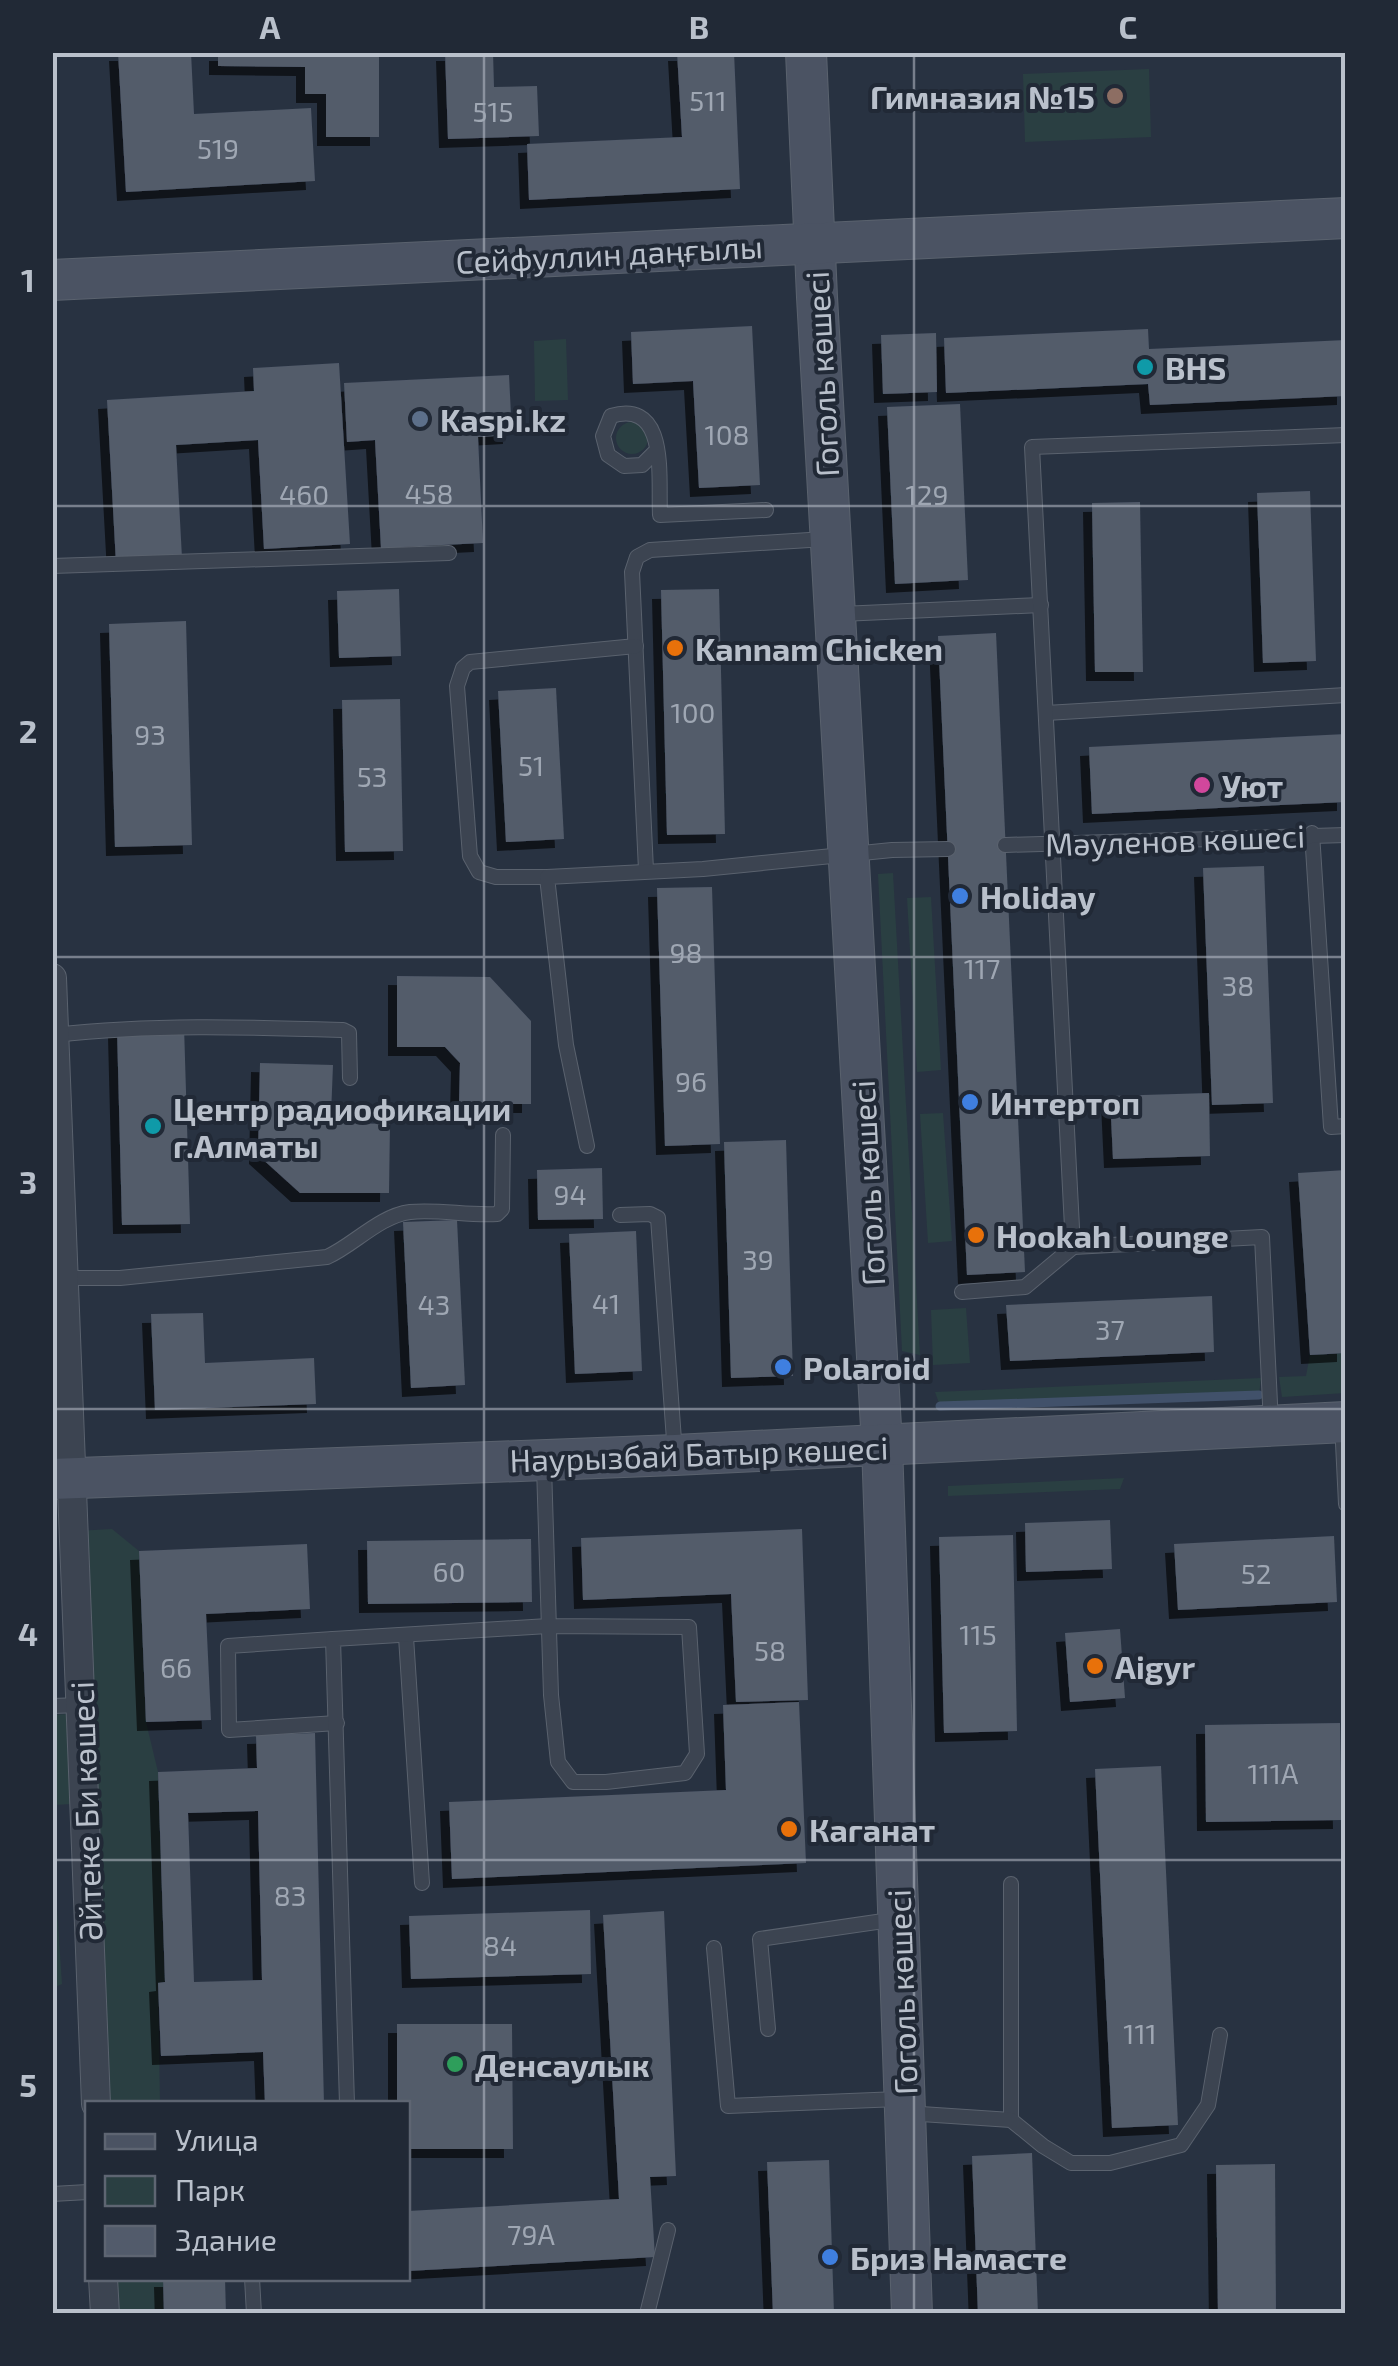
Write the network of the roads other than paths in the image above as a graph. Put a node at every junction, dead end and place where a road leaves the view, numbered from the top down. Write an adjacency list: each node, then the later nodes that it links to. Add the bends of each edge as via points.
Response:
1 (806, 52): 3 (main road, Гоголь көшесі)
2 (1346, 218): 3 (main road, Сейфуллин даңғылы)
3 (814, 243): 4 (main road, Сейфуллин даңғылы); 8 (main road, Гоголь көшесі)
4 (52, 280)
5 (1346, 436): 11 (lane, via 1032,448)
6 (656, 450): 7 (lane, via 660,515)
7 (766, 510)
8 (830, 538): 12 (main road, Гоголь көшесі); 13 (lane, via 650,550 637,557)
9 (449, 554): 10 (lane)
10 (52, 566)
11 (1041, 605): 12 (lane); 15 (lane)
12 (835, 614): 21 (main road, Гоголь көшесі)
13 (636, 646): 22 (lane); 23 (lane, via 462,668 457,686 470,856 479,872 496,877)
14 (1346, 695): 15 (lane)
15 (1046, 713): 18 (lane)
16 (1312, 833): 17 (lane, Мәуленов көшесі); 18 (lane, Мәуленов көшесі); 27 (lane, via 1332,1127)
17 (1346, 835)
18 (1052, 844): 19 (lane, Мәуленов көшесі); 31 (lane)
19 (1005, 845)
20 (948, 849): 21 (lane)
21 (848, 856): 22 (lane); 36 (main road, Гоголь көшесі)
22 (646, 870): 23 (lane)
23 (548, 877): 29 (lane, via 566,1046)
24 (52, 978): 25 (street, Әйтеке Би көшесі)
25 (55, 1034): 26 (lane, via 184,1026 343,1030 349,1033); 32 (street, Әйтеке Би көшесі)
26 (350, 1078)
27 (1346, 1126)
28 (503, 1135): 32 (lane, via 498,1214 408,1212 327,1258)
29 (587, 1146)
30 (620, 1215): 37 (lane, via 658,1218)
31 (1073, 1247): 33 (lane, via 1025,1288); 35 (lane, via 1262,1238)
32 (58, 1278): 39 (street, Әйтеке Би көшесі)
33 (962, 1292)
34 (1344, 1422): 35 (main road, Наурызбай Батыр көшесі); 40 (lane)
35 (1271, 1426): 36 (main road, Наурызбай Батыр көшесі)
36 (882, 1445): 37 (main road, Наурызбай Батыр көшесі); 49 (main road, Гоголь көшесі)
37 (674, 1455): 38 (main road, Наурызбай Батыр көшесі)
38 (544, 1460): 39 (main road, Наурызбай Батыр көшесі); 41 (lane)
39 (63, 1478): 44 (street, Әйтеке Би көшесі)
40 (1346, 1504)
41 (548, 1626): 41 (lane, via 558,1762 572,1782 686,1772 697,1754 689,1627); 42 (lane)
42 (406, 1637): 43 (lane); 47 (lane)
43 (334, 1640): 46 (lane); 46 (lane, via 228,1646 228,1730)
44 (82, 1704): 45 (lane); 53 (street, Әйтеке Би көшесі)
45 (52, 1706)
46 (337, 1723): 54 (lane)
47 (422, 1883)
48 (1011, 1884): 56 (lane)
49 (898, 1919): 51 (lane, via 760,1939); 55 (main road, Гоголь көшесі)
50 (714, 1948): 55 (lane, via 728,2106)
51 (768, 2029)
52 (1220, 2035): 56 (lane, via 1208,2105 1181,2145 1110,2163 1071,2162)
53 (96, 2101)
54 (347, 2101)
55 (905, 2106): 56 (lane); 65 (main road, Гоголь көшесі)
56 (1012, 2120)
57 (85, 2192): 58 (lane)
58 (52, 2194)
59 (668, 2230): 64 (lane)
60 (103, 2281): 62 (street)
61 (252, 2281): 63 (lane)
62 (105, 2314)
63 (254, 2314)
64 (647, 2314)
65 (912, 2314)

